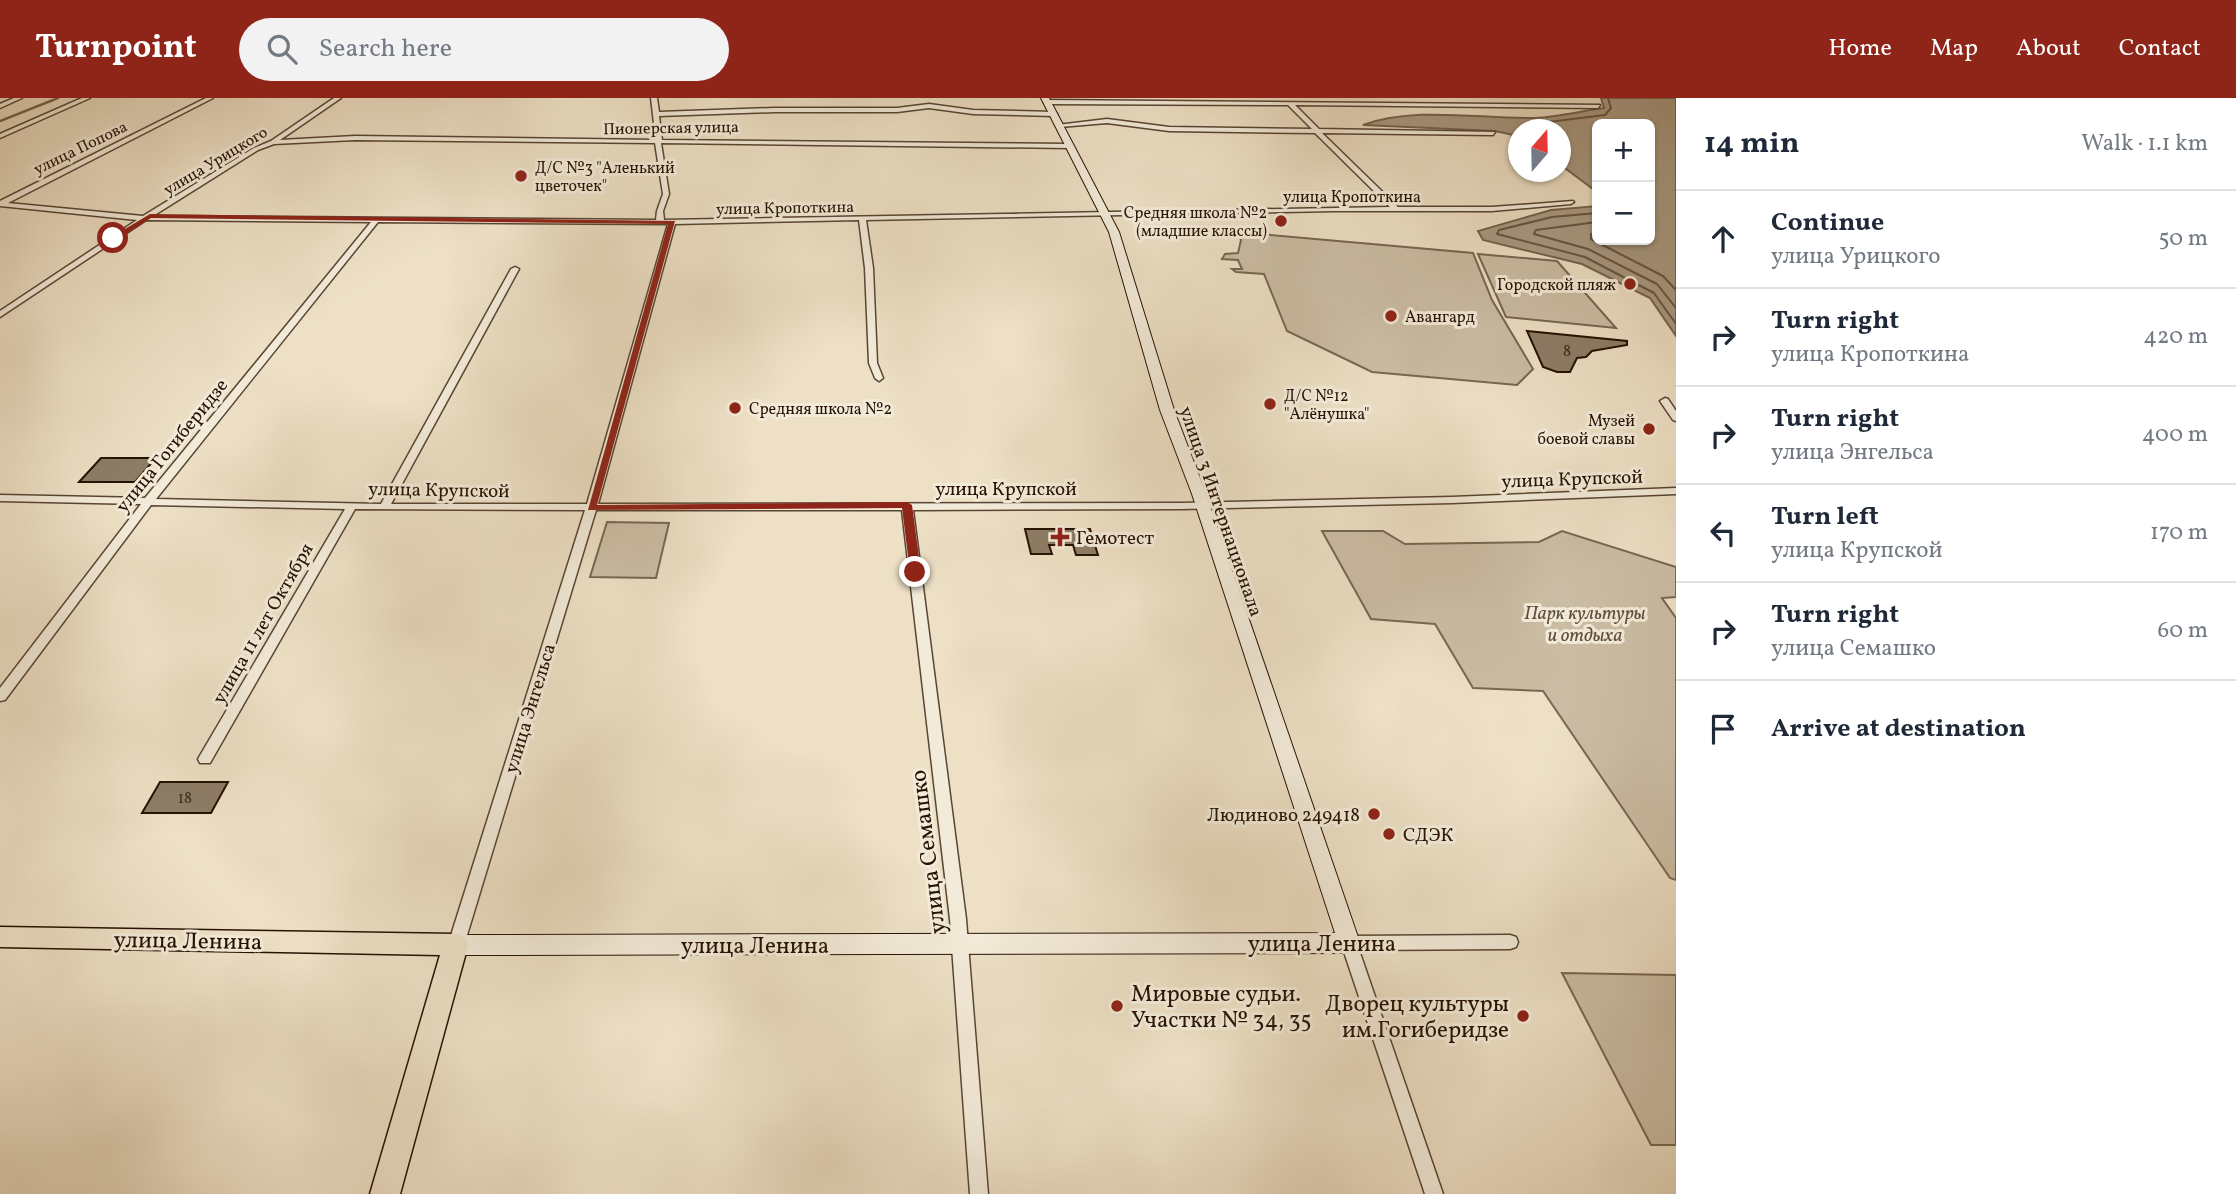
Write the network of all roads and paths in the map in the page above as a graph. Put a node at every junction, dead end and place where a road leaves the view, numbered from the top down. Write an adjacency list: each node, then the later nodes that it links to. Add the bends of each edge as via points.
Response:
1 (19, 98): 10 (street)
2 (87, 98): 20 (street)
3 (210, 98): 25 (street, улица Попова)
4 (338, 98): 21 (street, улица Урицкого)
5 (654, 98): 17 (street, улица Энгельса)
6 (773, 98): 14 (street)
7 (845, 98): 15 (street)
8 (926, 98): 11 (street)
9 (1286, 98): 12 (street)
10 (0, 106)
11 (929, 106): 15 (street); 16 (street, via 973,112)
12 (1292, 106): 13 (street); 16 (street); 18 (street)
13 (1598, 106)
14 (774, 110): 15 (street); 17 (street)
15 (848, 110)
16 (1051, 110): 18 (street, via 1168,129); 23 (street, улица 3 Интернационала)
17 (656, 114): 22 (street, улица Энгельса)
18 (1317, 131): 19 (street); 26 (street)
19 (1493, 133)
20 (0, 136)
21 (273, 142): 22 (street, Пионерская улица, via 355,138); 28 (street, улица Урицкого)
22 (658, 143): 23 (street, Пионерская улица); 31 (street, улица Энгельса, via 666,194 660,211)
23 (1069, 146): 27 (street, улица 3 Интернационала)
24 (1571, 202): 26 (street, улица Кропоткина)
25 (0, 204): 28 (street, улица Кропоткина, via 130,218)
26 (1397, 210): 27 (street, улица Кропоткина)
27 (1107, 215): 29 (street, улица Кропоткина); 42 (street, улица 3 Интернационала)
28 (150, 216): 30 (street, улица Кропоткина); 33 (street, улица Урицкого)
29 (862, 219): 31 (street, улица Кропоткина); 34 (street, via 873,363)
30 (376, 220): 31 (street, улица Кропоткина); 39 (street, улица Гогиберидзе)
31 (666, 222): 44 (street, улица Энгельса)
32 (516, 269): 43 (street)
33 (0, 315)
34 (880, 378)
35 (1665, 401): 36 (street)
36 (1676, 418)
37 (1676, 491): 42 (street, улица Крупской)
38 (0, 498): 39 (street, улица Крупской)
39 (148, 501): 41 (street, улица Крупской); 45 (street, улица Гогиберидзе)
40 (907, 505): 42 (street, улица Крупской); 44 (street, улица Крупской); 51 (street, улица Семашко)
41 (352, 506): 43 (street, улица Крупской); 46 (street, улица 11 лет Октября)
42 (1202, 506): 49 (street, улица 3 Интернационала)
43 (384, 507): 44 (street, улица Крупской)
44 (591, 508): 50 (street, улица Энгельса)
45 (0, 697)
46 (205, 759)
47 (0, 937): 50 (main road, улица Ленина)
48 (1510, 942): 49 (street, улица Ленина)
49 (1349, 943): 51 (street, улица Ленина); 54 (street)
50 (456, 945): 51 (street, улица Ленина); 52 (main road, улица Энгельса)
51 (961, 946): 53 (street, улица Семашко)
52 (385, 1194)
53 (979, 1194)
54 (1434, 1194)

